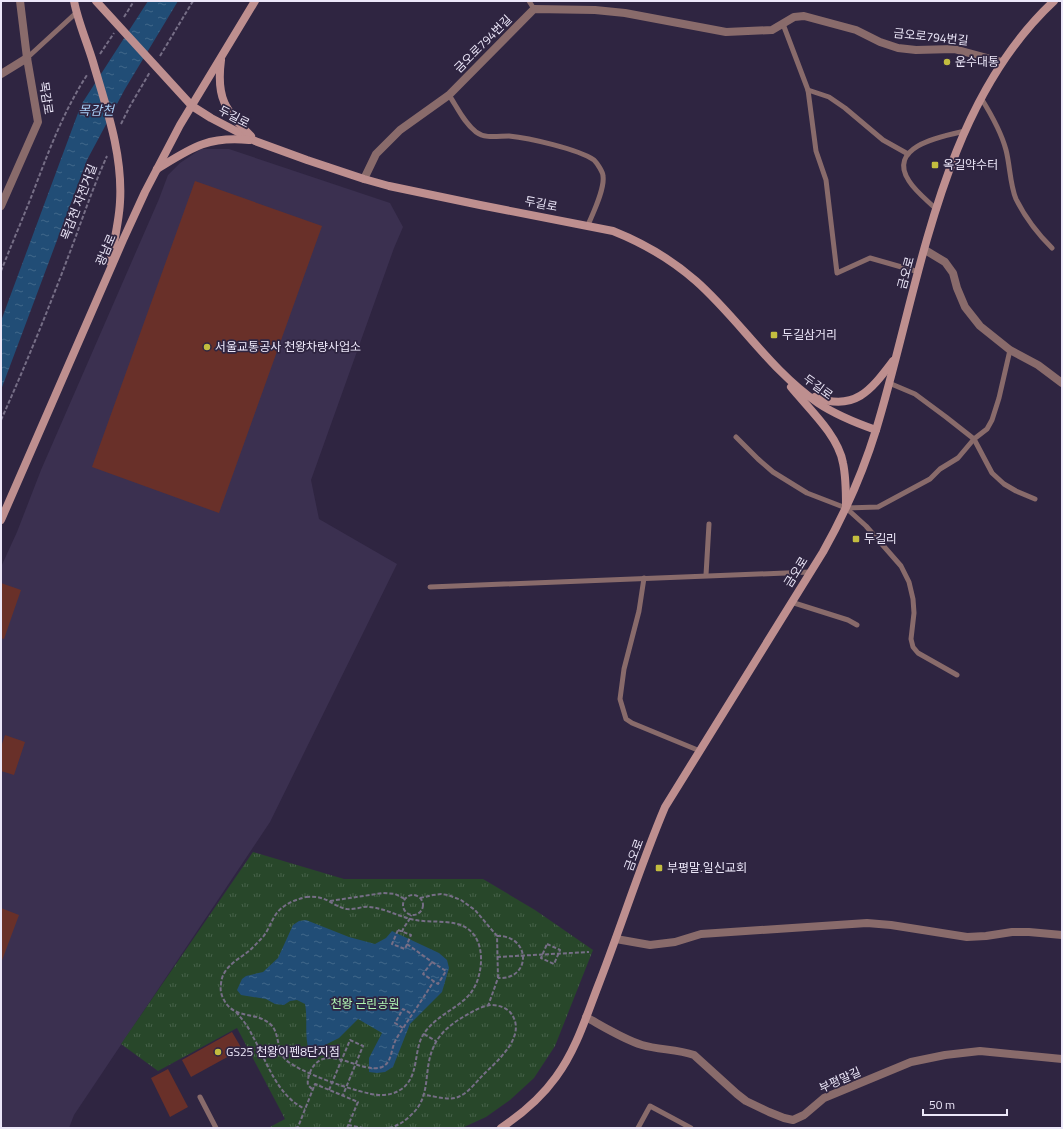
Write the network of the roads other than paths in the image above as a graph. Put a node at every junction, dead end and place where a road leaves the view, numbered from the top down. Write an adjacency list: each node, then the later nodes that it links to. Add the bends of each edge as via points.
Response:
1 (20, 1): 11 (street, 목감로)
2 (74, 1): 8 (street)
3 (255, 1): 10 (street, 광남로)
4 (529, 1): 7 (lane)
5 (1054, 1): 12 (street, 금오로, via 1026,29)
6 (99, 4): 17 (street, 두길로)
7 (534, 9): 9 (street, 금오로794번길, via 625,13 726,32 772,30); 15 (street, 금오로794번길)
8 (76, 13): 11 (lane); 29 (street, via 108,114 120,171 120,202)
9 (784, 24): 12 (street, 금오로794번길, via 794,16 804,16 856,30 898,48 954,49); 14 (lane)
10 (222, 57): 17 (street, 광남로); 19 (street, via 219,87 223,101 232,116)
11 (27, 58): 13 (street); 23 (street, 목감로, via 38,122)
12 (1002, 62): 16 (street, 금오로)
13 (1, 74)
14 (808, 90): 20 (lane, via 829,97 884,140); 28 (lane, via 816,151 826,180 837,273 870,258)
15 (449, 95): 22 (street, 금오로794번길, via 400,130 376,154); 25 (lane, via 468,125 477,133 489,137 533,139 595,161 604,175 602,188)
16 (981, 97): 18 (street, 금오로); 26 (lane, via 994,120 1006,151 1015,197 1040,236)
17 (192, 106): 19 (street, 두길로); 21 (street, 광남로)
18 (965, 131): 20 (lane, via 935,137); 24 (street, 금오로)
19 (255, 141): 21 (street, via 220,139 208,142 195,146); 22 (street, 두길로)
20 (908, 154): 24 (lane, via 903,163 909,182)
21 (157, 169): 29 (street, 광남로)
22 (364, 179): 25 (street, 두길로, via 480,205)
23 (1, 206)
24 (937, 210): 27 (street, 금오로)
25 (588, 225): 32 (street, 두길로, via 634,240 677,265 713,297)
26 (1052, 248)
27 (925, 250): 28 (street, 금오로); 30 (street, via 944,262 953,273 965,307 980,326)
28 (919, 272): 31 (street, 금오로)
29 (107, 278): 41 (street, 광남로)
30 (1010, 350): 33 (street); 38 (lane, via 992,420 987,429)
31 (896, 357): 34 (street, 금오로); 35 (street, via 877,382 858,398 847,402 835,402)
32 (769, 360): 35 (street, 두길로); 40 (street, via 840,451 845,477)
33 (1062, 382)
34 (889, 383): 36 (street, 금오로); 38 (lane, via 915,394)
35 (803, 392): 36 (street, 두길로, via 836,413)
36 (876, 430): 40 (street, 금오로)
37 (736, 436): 40 (lane, via 763,463 792,484 807,493)
38 (974, 439): 39 (lane, via 992,473 1004,484); 40 (lane, via 958,458 930,479 884,504 878,507)
39 (1035, 499)
40 (846, 508): 43 (street, 금오로); 49 (lane, via 866,526 901,566 910,582 914,613 911,639 914,647 918,653)
41 (1, 520)
42 (709, 524): 44 (lane)
43 (810, 572): 44 (lane); 47 (street, 금오로)
44 (706, 575): 45 (lane)
45 (644, 578): 46 (lane); 50 (lane, via 639,611 624,668 620,699 622,710 626,719 632,723)
46 (430, 587)
47 (791, 602): 48 (lane); 50 (street, 금오로)
48 (857, 625)
49 (956, 676)
50 (700, 751): 52 (street, 금오로, via 665,808)
51 (1062, 935): 52 (street, via 1012,932 967,936 867,923 701,934 675,942 650,945)
52 (616, 939): 53 (street, 금오로)
53 (586, 1017): 54 (street, 부평말길, via 641,1045 694,1055 746,1101 793,1120 804,1115 824,1098 912,1062 980,1051); 57 (street, 금오로, via 570,1055 557,1077 521,1114)
54 (1062, 1059)
55 (200, 1096): 56 (lane)
56 (216, 1128)
57 (500, 1128)
58 (638, 1128): 59 (lane, via 650,1106)
59 (691, 1128)

